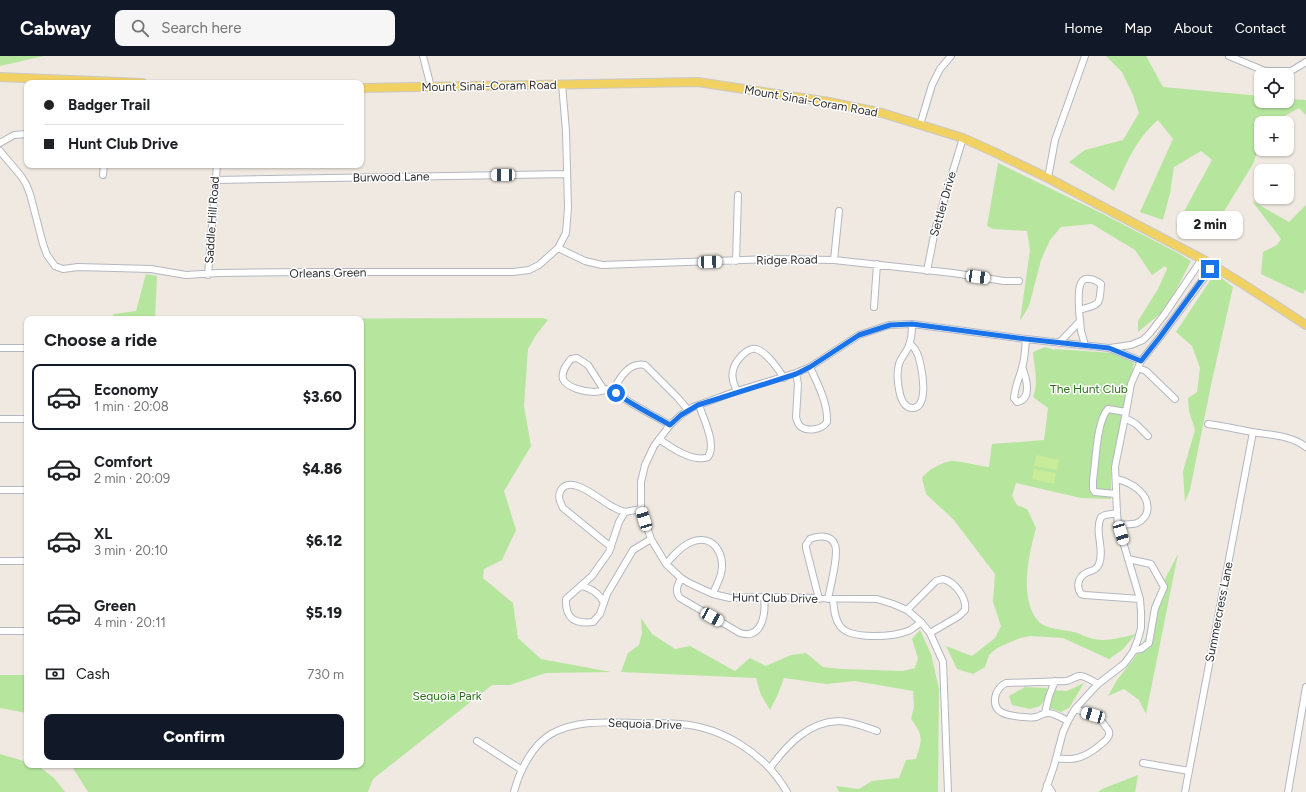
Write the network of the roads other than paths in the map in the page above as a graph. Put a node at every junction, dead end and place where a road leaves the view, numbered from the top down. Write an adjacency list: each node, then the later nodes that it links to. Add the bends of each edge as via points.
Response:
1 (423, 56): 9 (street)
2 (951, 56): 11 (street, via 940,69 932,86)
3 (1085, 56): 20 (street, via 1055,140)
4 (1229, 56): 5 (street, via 1265,71 1291,71)
5 (1306, 62)
6 (0, 77): 7 (main road)
7 (48, 80)
8 (562, 84): 9 (main road, Mount Sinai-Coram Road); 11 (main road, Mount Sinai-Coram Road, via 698,82 829,102 882,113); 18 (street, Orleans Green)
9 (431, 87): 10 (main road, Mount Sinai-Coram Road)
10 (364, 88)
11 (920, 125): 13 (main road, Mount Sinai-Coram Road)
12 (24, 134): 14 (street, via 14,135)
13 (962, 138): 20 (main road, Mount Sinai-Coram Road); 30 (street, Settler Drive, via 935,230)
14 (0, 142)
15 (0, 151): 31 (street, Orleans Green, via 26,184 42,244 56,266 151,269 186,275)
16 (104, 168): 19 (street)
17 (216, 168): 21 (street, Saddle Hill Road)
18 (567, 174): 21 (street, Burwood Lane); 24 (street, Orleans Green, via 566,233)
19 (103, 175)
20 (1048, 178): 25 (main road, Mount Sinai-Coram Road)
21 (215, 180): 31 (street, Saddle Hill Road)
22 (738, 195): 27 (street)
23 (839, 211): 26 (street)
24 (558, 248): 27 (street, Ridge Road, via 585,261 602,265); 31 (street, Orleans Green, via 539,265 529,270 513,272)
25 (1202, 259): 29 (main road, Mount Sinai-Coram Road); 39 (street, Hunt Club Drive, via 1164,316)
26 (834, 260): 27 (street, Ridge Road); 28 (street, Ridge Road)
27 (736, 261)
28 (877, 264): 30 (street, Ridge Road); 33 (street)
29 (1212, 266): 37 (main road, Mount Sinai-Coram Road); 46 (street)
30 (927, 271): 32 (street, Ridge Road)
31 (208, 275)
32 (1019, 281)
33 (874, 307)
34 (1079, 310): 34 (street, via 1080,285 1083,279 1098,281 1101,284 1098,303); 35 (street)
35 (1080, 321): 40 (street); 42 (street)
36 (912, 324): 38 (street, Hunt Club Drive); 41 (street); 48 (street, Hunt Club Drive, via 890,325 859,335)
37 (1306, 325)
38 (1026, 339): 40 (street, Hunt Club Drive); 49 (street)
39 (1141, 341): 45 (street, Hunt Club Drive); 46 (street)
40 (1059, 343): 42 (street, Hunt Club Drive)
41 (910, 344): 41 (street, via 901,358 898,374 900,397 908,407 914,408 921,403 924,389 921,364 916,350)
42 (1085, 345): 45 (street, Hunt Club Drive)
43 (0, 348): 44 (street)
44 (24, 348)
45 (1109, 348): 47 (street, Hunt Club Drive)
46 (1150, 350): 47 (street)
47 (1141, 361): 50 (street)
48 (810, 367): 51 (street, Hunt Club Drive); 51 (street, via 823,397 827,422 823,427 807,429 799,426 796,418)
49 (1022, 367): 49 (street, via 1015,389 1014,398 1017,402 1024,400 1027,388)
50 (1138, 368): 56 (street, via 1146,371); 59 (street, via 1131,384)
51 (796, 374): 52 (street, Hunt Club Drive)
52 (784, 378): 55 (street, Hunt Club Drive); 55 (street, via 762,352 750,350 738,361 733,370 733,382)
53 (615, 387): 54 (street); 58 (street, via 627,370 641,364 645,365); 63 (street, via 616,393 622,398)
54 (604, 390): 54 (street, via 588,365 577,358 571,359 564,368 564,380 571,386 595,392)
55 (737, 392): 57 (street, Hunt Club Drive)
56 (1176, 399)
57 (698, 405): 58 (street, Hunt Club Drive); 66 (street, via 711,440 708,457 693,457)
58 (688, 410): 63 (street, Hunt Club Drive)
59 (1126, 415): 65 (street); 68 (street, via 1115,467); 71 (street, via 1108,409 1105,412 1100,425 1093,480 1095,492)
60 (0, 419): 61 (street)
61 (24, 419)
62 (1208, 424): 64 (street)
63 (670, 425): 66 (street, Hunt Club Drive)
64 (1253, 432): 67 (street, via 1278,435); 108 (street, Summercress Lane)
65 (1148, 436)
66 (659, 439): 72 (street, Hunt Club Drive, via 645,465 641,482)
67 (1306, 446)
68 (1116, 479): 71 (street); 75 (street, via 1139,490 1147,502 1148,509 1146,515 1137,523)
69 (0, 490): 70 (street)
70 (24, 490)
71 (1116, 494): 74 (street)
72 (641, 509): 73 (street); 76 (street, Hunt Club Drive)
73 (625, 512): 77 (street); 77 (street, via 577,485 566,486 560,493 559,499 563,508)
74 (1117, 513): 75 (street); 88 (street, via 1101,517 1100,561 1095,570 1084,573 1078,587 1081,594 1085,595)
75 (1118, 524): 78 (street)
76 (651, 539): 81 (street, Hunt Club Drive); 89 (street, via 633,550 606,594)
77 (611, 547): 83 (street, via 592,576)
78 (1128, 559): 88 (street); 95 (street, via 1151,564 1164,588 1155,608 1149,644)
79 (0, 561): 80 (street)
80 (24, 561)
81 (666, 564): 82 (street, Hunt Club Drive); 84 (street, via 676,552 689,543 710,541 719,553 722,567)
82 (681, 578): 84 (street, Hunt Club Drive); 85 (street, via 676,590 680,598 745,635 753,633 760,626 766,609)
83 (582, 586): 89 (street, via 594,591); 89 (street, via 566,599 567,612 571,618 580,623 593,622 600,614)
84 (713, 594): 85 (street, Hunt Club Drive, via 730,598)
85 (764, 597): 86 (street, Hunt Club Drive)
86 (819, 598): 87 (street, Hunt Club Drive); 87 (street, via 806,544 810,539 822,536 830,538 836,550)
87 (831, 599): 90 (street, Hunt Club Drive, via 877,600); 91 (street, via 839,625 855,634 873,636 901,633)
88 (1140, 599): 95 (street, via 1141,628)
89 (604, 603)
90 (907, 610): 91 (street, Hunt Club Drive); 94 (street, via 936,581 943,579 951,583 964,601 965,610)
91 (921, 622): 94 (street, Hunt Club Drive)
92 (0, 631): 93 (street)
93 (24, 631)
94 (930, 634): 112 (street, Hunt Club Drive, via 943,662)
95 (1134, 650): 97 (street, via 1124,664)
96 (1055, 681): 97 (street, via 1082,676); 100 (street); 100 (street, via 1006,683 999,687 996,695 997,708 1008,716 1032,718)
97 (1098, 684): 99 (street)
98 (1306, 687): 116 (street)
99 (1075, 710): 101 (street); 104 (street, via 1098,718 1106,727 1109,736 1092,751 1079,758)
100 (1045, 713): 101 (street)
101 (1068, 720): 104 (street)
102 (877, 731): 106 (street, via 839,721 813,726 794,740)
103 (477, 741): 107 (street)
104 (1056, 758): 109 (street)
105 (1143, 763): 108 (street)
106 (770, 768): 107 (street, Sequoia Drive, via 728,737 707,729 681,724 605,722 580,725 550,735 539,744); 111 (street, Sequoia Drive)
107 (522, 770): 110 (street, Sequoia Drive)
108 (1189, 771): 115 (street, Summercress Lane)
109 (1047, 785): 113 (street); 114 (street)
110 (514, 792)
111 (786, 792)
112 (948, 792)
113 (1045, 792)
114 (1052, 792)
115 (1185, 792)
116 (1288, 792)

